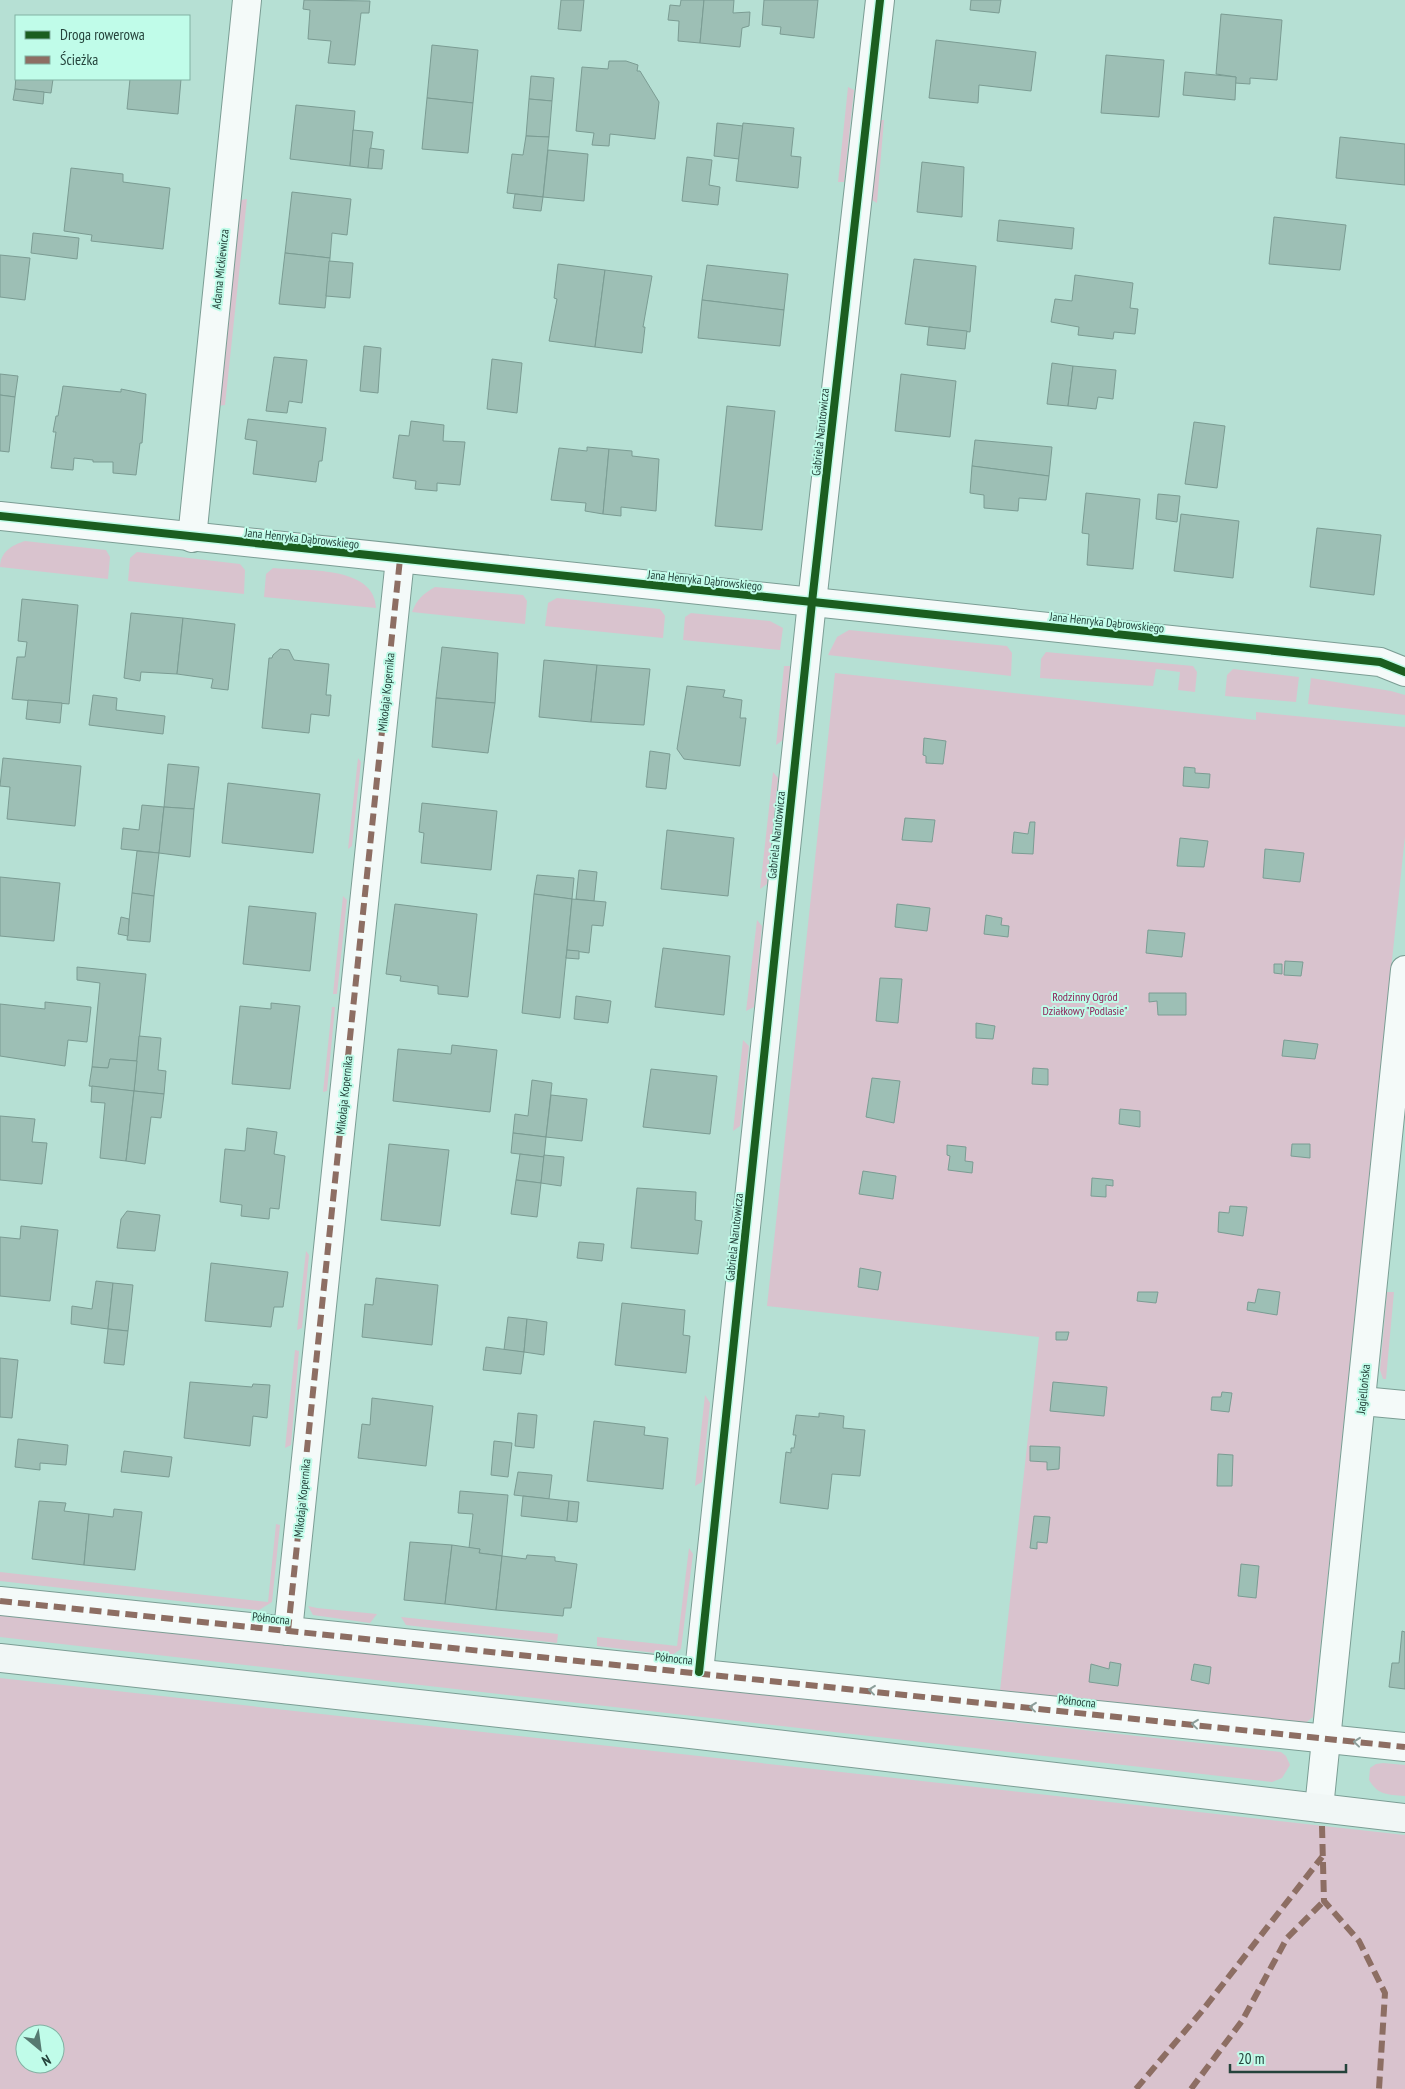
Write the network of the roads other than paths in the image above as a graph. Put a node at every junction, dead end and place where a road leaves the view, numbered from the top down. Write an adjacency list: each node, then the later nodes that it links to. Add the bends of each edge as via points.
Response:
1 (247, 0): 4 (street, Adama Mickiewicza)
2 (880, 0): 6 (street, Gabriela Narutowicza)
3 (0, 516): 4 (street, Jana Henryka Dąbrowskiego)
4 (192, 538): 5 (street, Jana Henryka Dąbrowskiego)
5 (400, 559): 6 (street, Jana Henryka Dąbrowskiego); 12 (street, Mikołaja Kopernika)
6 (812, 602): 7 (street, Jana Henryka Dąbrowskiego, via 1380,662); 14 (street, Gabriela Narutowicza)
7 (1405, 672)
8 (1405, 970): 9 (street, Jagiellońska)
9 (1362, 1401): 10 (street); 15 (street, Jagiellońska)
10 (1405, 1405)
11 (0, 1601): 12 (street, Północna)
12 (288, 1631): 14 (street, Północna)
13 (0, 1658): 17 (main road, via 682,1733)
14 (699, 1672): 15 (street, Północna, one-way to 14)
15 (1327, 1738): 16 (street, Północna, one-way to 15); 17 (street, Jagiellońska)
16 (1405, 1747)
17 (1319, 1808): 18 (main road)
18 (1405, 1818)

